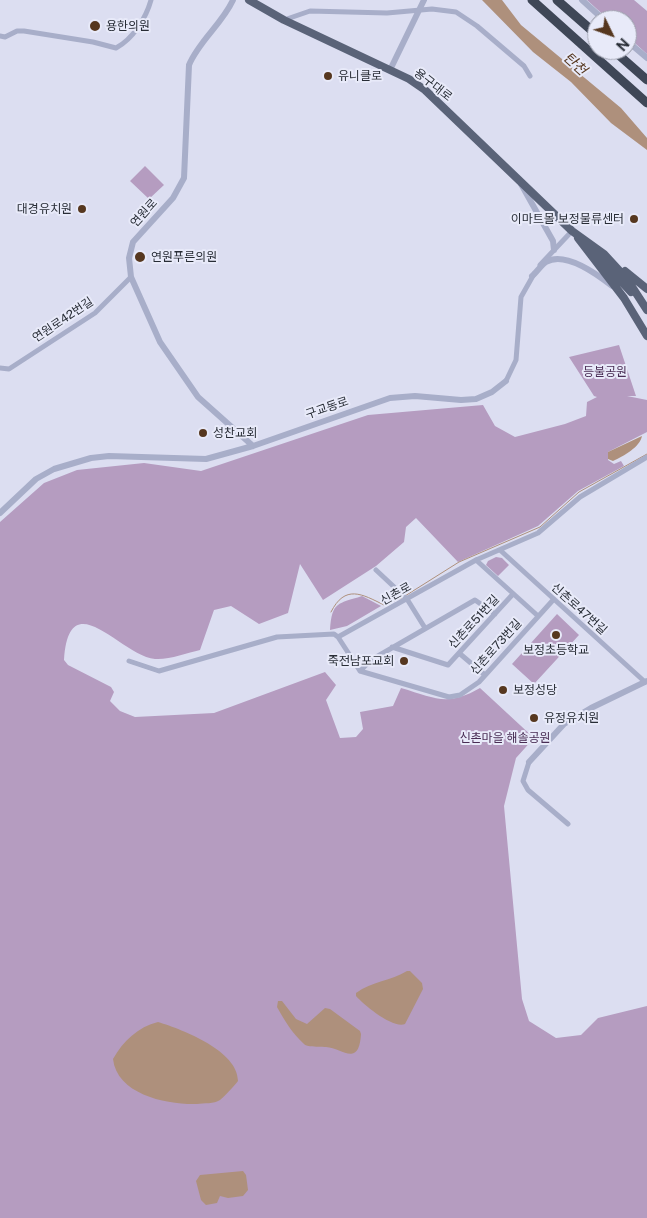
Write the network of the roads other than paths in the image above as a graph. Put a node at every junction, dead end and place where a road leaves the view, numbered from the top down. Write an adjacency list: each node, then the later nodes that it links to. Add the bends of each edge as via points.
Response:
1 (151, 0): 12 (street, via 146,16 123,45 116,48 18,30 5,37)
2 (233, 0): 25 (street, 연원로, via 189,65 184,178 173,198 133,242 129,258)
3 (249, 0): 10 (main road, 용구대로)
4 (424, 0): 8 (street)
5 (532, 0): 19 (highway)
6 (558, 0): 11 (highway)
7 (582, 0): 9 (street)
8 (420, 10): 10 (street, via 387,13 310,11); 16 (street); 17 (street, via 462,15 524,66)
9 (593, 10)
10 (284, 20): 16 (main road, 용구대로)
11 (587, 26)
12 (0, 36)
13 (637, 49): 14 (street)
14 (647, 58)
15 (624, 60): 18 (highway)
16 (390, 70): 20 (main road, 용구대로, via 424,90)
17 (530, 76)
18 (647, 80)
19 (647, 103)
20 (518, 178): 21 (main road, 용구대로); 22 (street, via 553,241)
21 (572, 231): 22 (street, 구교동로); 23 (main road, 용구대로); 24 (main road, 용구대로); 29 (main road)
22 (554, 250): 26 (street, 구교동로)
23 (604, 254): 27 (main road); 29 (main road, 용구대로)
24 (592, 256): 28 (main road, 용구대로); 29 (main road, via 628,293)
25 (131, 276): 32 (street, 연원로42번길, via 95,313 9,369); 34 (street, 연원로, via 160,342 198,397)
26 (532, 276): 28 (street, via 546,262 561,259 595,272); 33 (street, 구교동로, via 522,296 516,360)
27 (647, 289)
28 (619, 292): 31 (main road, 용구대로)
29 (645, 303): 30 (main road, 용구대로)
30 (647, 310)
31 (647, 336)
32 (0, 368)
33 (506, 381): 34 (street, 구교동로, via 476,399 390,398)
34 (253, 446): 36 (street, 구교동로, via 206,459 91,458 54,469 36,479)
35 (647, 457): 37 (street, 신촌로, via 580,497 538,533)
36 (0, 513)
37 (500, 550): 38 (street, 신촌로); 42 (street, 신촌로47번길)
38 (476, 560): 40 (street, 신촌로51번길); 41 (street, 신촌로)
39 (376, 570): 41 (street)
40 (513, 594): 43 (street, 신촌로51번길); 44 (street, 신촌로51번길)
41 (407, 599): 45 (street); 46 (street, 신촌로)
42 (554, 599): 44 (street, 신촌로73번길); 52 (street, 신촌로47번길)
43 (495, 614): 45 (street, 신촌로73번길, via 475,600); 48 (street, 신촌로51번길)
44 (538, 616): 51 (street, 신촌로73번길)
45 (425, 628): 47 (street, 신촌로73번길)
46 (338, 637): 49 (street, via 334,634 277,637 159,671); 50 (street)
47 (392, 648): 48 (street, 신촌로51번길, via 448,665); 50 (street, 신촌로73번길, via 371,660)
48 (459, 653): 51 (street)
49 (129, 660)
50 (360, 671): 51 (street, 신촌로73번길, via 449,697 469,690)
51 (486, 675)
52 (646, 682): 53 (street, via 564,724)
53 (529, 762): 54 (street, via 523,781 528,790)
54 (568, 824)

